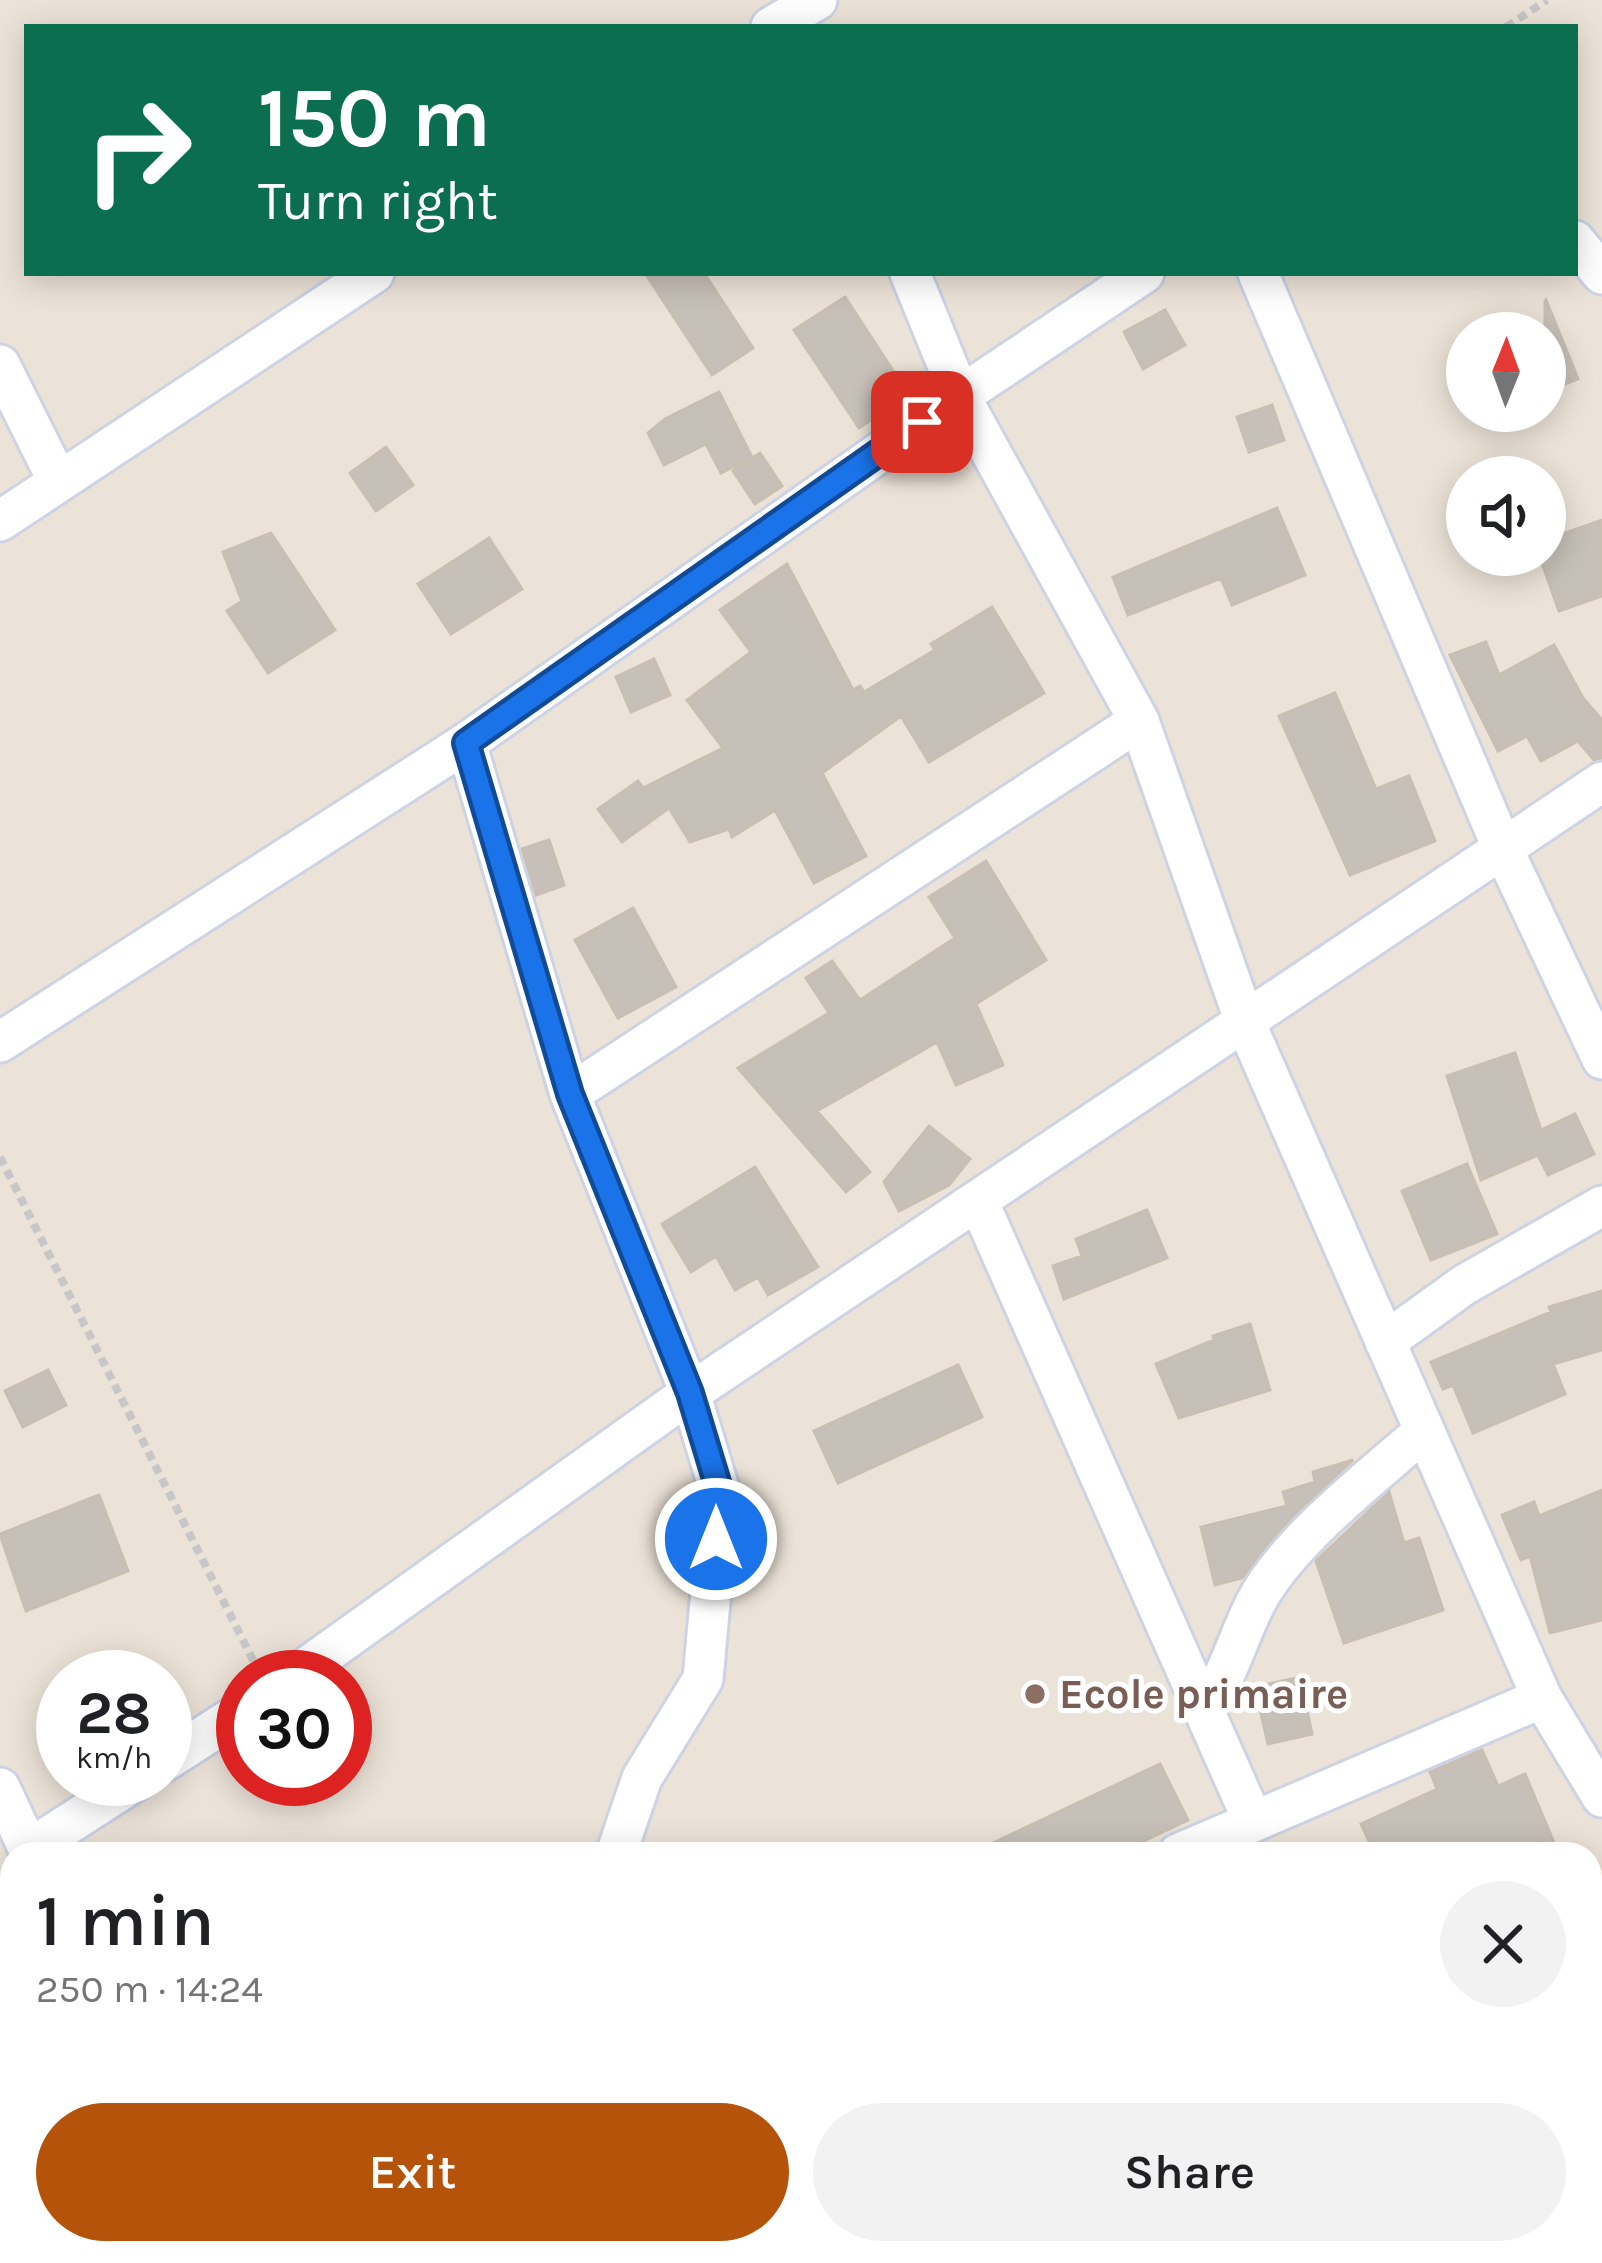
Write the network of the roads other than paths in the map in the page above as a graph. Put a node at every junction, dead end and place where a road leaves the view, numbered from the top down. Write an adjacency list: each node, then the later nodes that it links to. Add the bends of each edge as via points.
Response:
1 (1578, 245): 2 (street)
2 (1602, 274)
3 (369, 276): 9 (street)
4 (911, 276): 8 (street)
5 (1140, 276): 8 (street)
6 (1259, 276): 14 (street)
7 (0, 365): 9 (street)
8 (960, 396): 11 (street); 12 (street)
9 (58, 481): 10 (street)
10 (0, 521)
11 (1139, 721): 15 (street); 18 (street)
12 (466, 743): 16 (street); 18 (street)
13 (1602, 782): 14 (street)
14 (1502, 847): 15 (street); 17 (street)
15 (1245, 1022): 19 (street); 21 (street)
16 (0, 1042)
17 (1602, 1059)
18 (570, 1094): 22 (street)
19 (979, 1203): 22 (street); 26 (street)
20 (1602, 1206): 21 (street, via 1463,1285)
21 (1385, 1342): 23 (street)
22 (690, 1393): 24 (street); 33 (street, via 720,1492 703,1679 642,1778)
23 (1424, 1431): 25 (street); 26 (street, via 1320,1522 1257,1599 1226,1679)
24 (331, 1650)
25 (1542, 1698): 28 (street); 30 (street)
26 (1204, 1710): 30 (street)
27 (0, 1788): 31 (street)
28 (1602, 1797)
29 (98, 1806): 32 (street)
30 (1253, 1821): 34 (street)
31 (25, 1842)
32 (45, 1842)
33 (620, 1842)
34 (1205, 1842)

